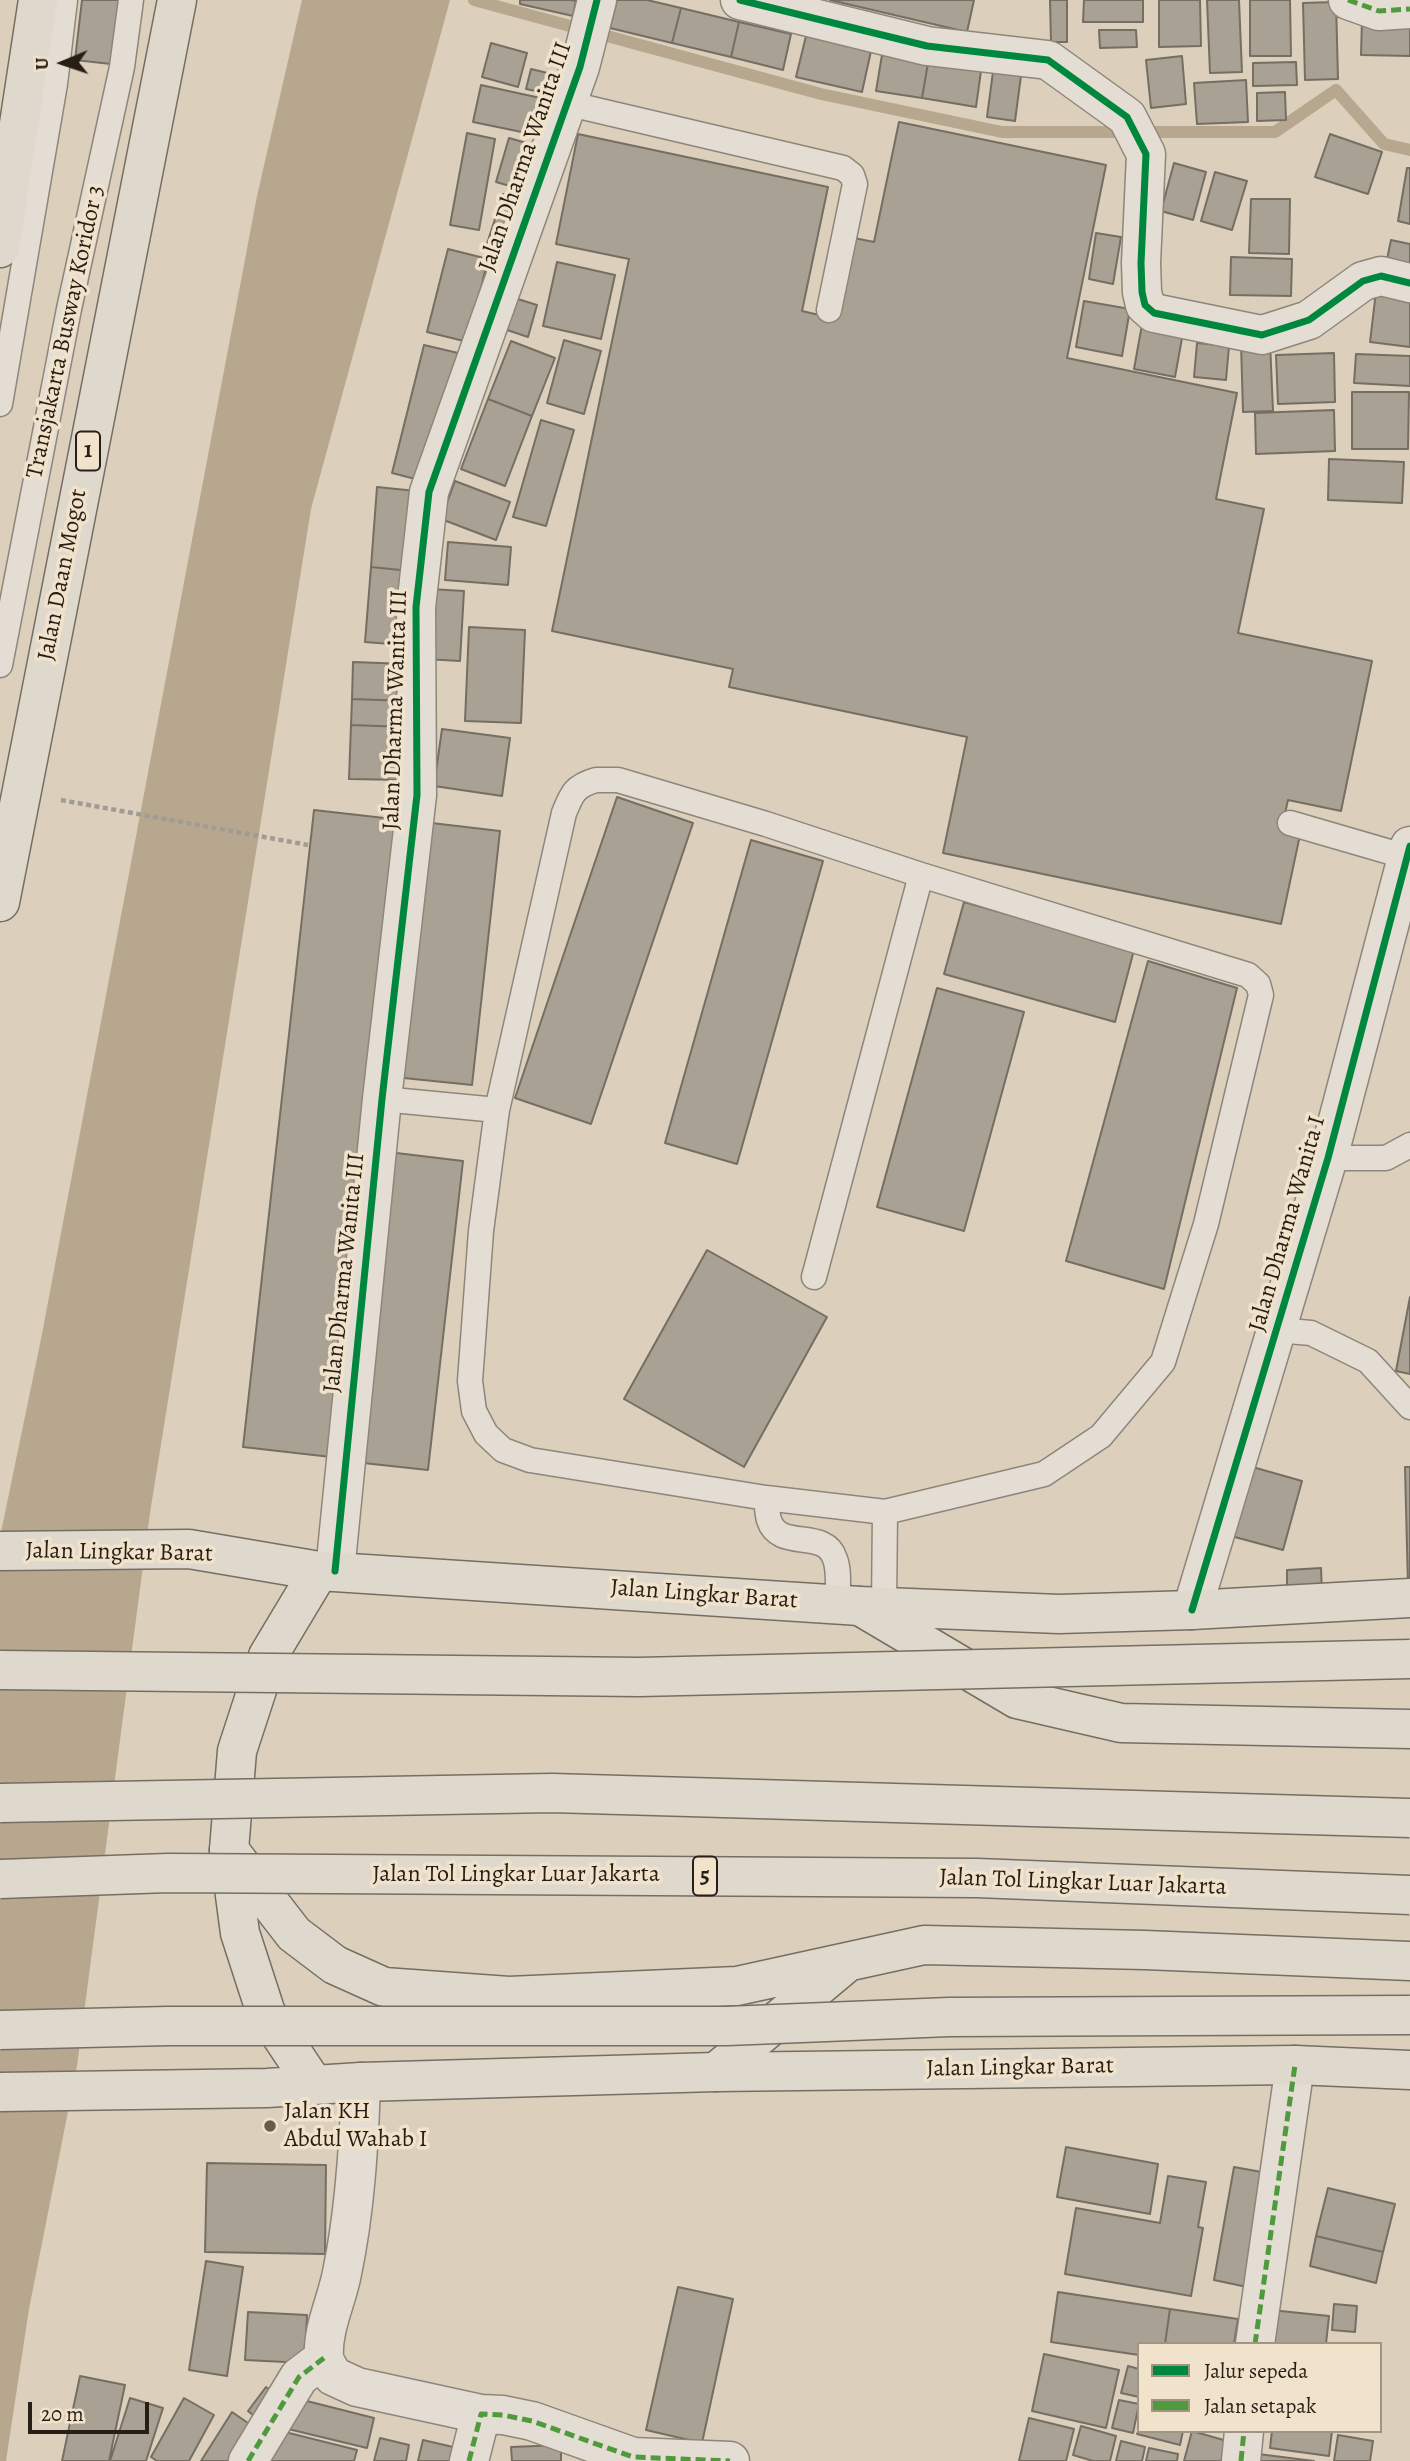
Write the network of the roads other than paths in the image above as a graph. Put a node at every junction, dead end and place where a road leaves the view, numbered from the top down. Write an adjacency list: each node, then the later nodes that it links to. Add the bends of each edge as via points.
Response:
1 (38, 0): 10 (main road)
2 (65, 0): 14 (lane, Transjakarta Busway Koridor 3)
3 (131, 0): 15 (lane, Transjakarta Busway Koridor 3, via 122,66)
4 (177, 0): 19 (main road, Jalan Daan Mogot / 1)
5 (740, 0): 12 (street, via 927,46 1048,60 1128,117 1146,154 1142,292 1145,305 1154,313 1262,335 1309,320 1363,281 1381,276)
6 (1348, 0): 8 (street, via 1379,11)
7 (596, 6): 9 (street, Jalan Dharma Wanita III)
8 (1410, 9)
9 (566, 103): 13 (lane, via 843,168 852,175 855,184); 20 (street, Jalan Dharma Wanita III, via 429,492 416,607 417,795)
10 (10, 128): 11 (main road)
11 (0, 248)
12 (1410, 283)
13 (828, 310)
14 (0, 404)
15 (0, 665)
16 (1290, 823): 17 (lane)
17 (1408, 864): 23 (street, Jalan Dharma Wanita I)
18 (921, 876): 21 (lane, via 618,780 580,785 564,813); 24 (lane); 28 (lane, via 1248,975 1261,995 1206,1224 1163,1362 1101,1436 1044,1474)
19 (0, 902)
20 (382, 1099): 21 (lane); 30 (street, Jalan Dharma Wanita III)
21 (497, 1111): 27 (lane, via 481,1231 470,1381 474,1410 486,1434 503,1450 530,1460)
22 (1410, 1145): 23 (lane, via 1386,1158)
23 (1328, 1158): 25 (street, Jalan Dharma Wanita I)
24 (814, 1278)
25 (1277, 1330): 26 (lane, via 1311,1333 1368,1361); 33 (street, Jalan Dharma Wanita I)
26 (1410, 1408)
27 (766, 1498): 28 (lane); 32 (lane, via 775,1531 785,1538 819,1542 835,1559)
28 (885, 1512): 32 (lane)
29 (0, 1551): 30 (main road, Jalan Lingkar Barat, via 189,1549)
30 (327, 1571): 32 (main road, Jalan Lingkar Barat); 39 (main road, via 268,1656 237,1751)
31 (1410, 1598): 33 (main road, Jalan Lingkar Barat)
32 (861, 1605): 33 (main road, Jalan Lingkar Barat, via 1059,1614); 36 (main road, via 1017,1699 1121,1723)
33 (1192, 1610)
34 (1410, 1659): 35 (main road, bridge, via 639,1676)
35 (0, 1670)
36 (1410, 1729)
37 (0, 1802): 38 (main road, bridge, via 552,1793)
38 (1410, 1818)
39 (229, 1850): 42 (main road, via 294,1934 335,1965 384,1987 509,1996 737,1986); 50 (main road, via 240,1933 266,2013)
40 (0, 1879): 41 (main road, Jalan Tol Lingkar Luar Jakarta / 5, bridge, via 168,1873 977,1878)
41 (1410, 1895)
42 (849, 1961): 43 (main road, via 924,1945); 48 (main road)
43 (1410, 1961)
44 (1410, 2015): 45 (main road, Jalan Lingkar Barat, bridge, via 949,2017 727,2026)
45 (0, 2030)
46 (1295, 2065): 47 (main road, Jalan Lingkar Barat); 48 (main road, Jalan Lingkar Barat); 52 (street)
47 (1410, 2070)
48 (716, 2072): 49 (main road, Jalan Lingkar Barat)
49 (361, 2082): 50 (main road, Jalan Lingkar Barat); 53 (street, via 350,2230)
50 (314, 2085): 51 (main road, Jalan Lingkar Barat)
51 (0, 2092)
52 (1255, 2342)
53 (324, 2358): 54 (street, via 333,2376 357,2387); 56 (street, via 299,2377)
54 (481, 2414): 57 (street); 58 (street, via 532,2421 633,2457)
55 (1244, 2433): 59 (street)
56 (248, 2461)
57 (469, 2461)
58 (730, 2461)
59 (1241, 2461)

